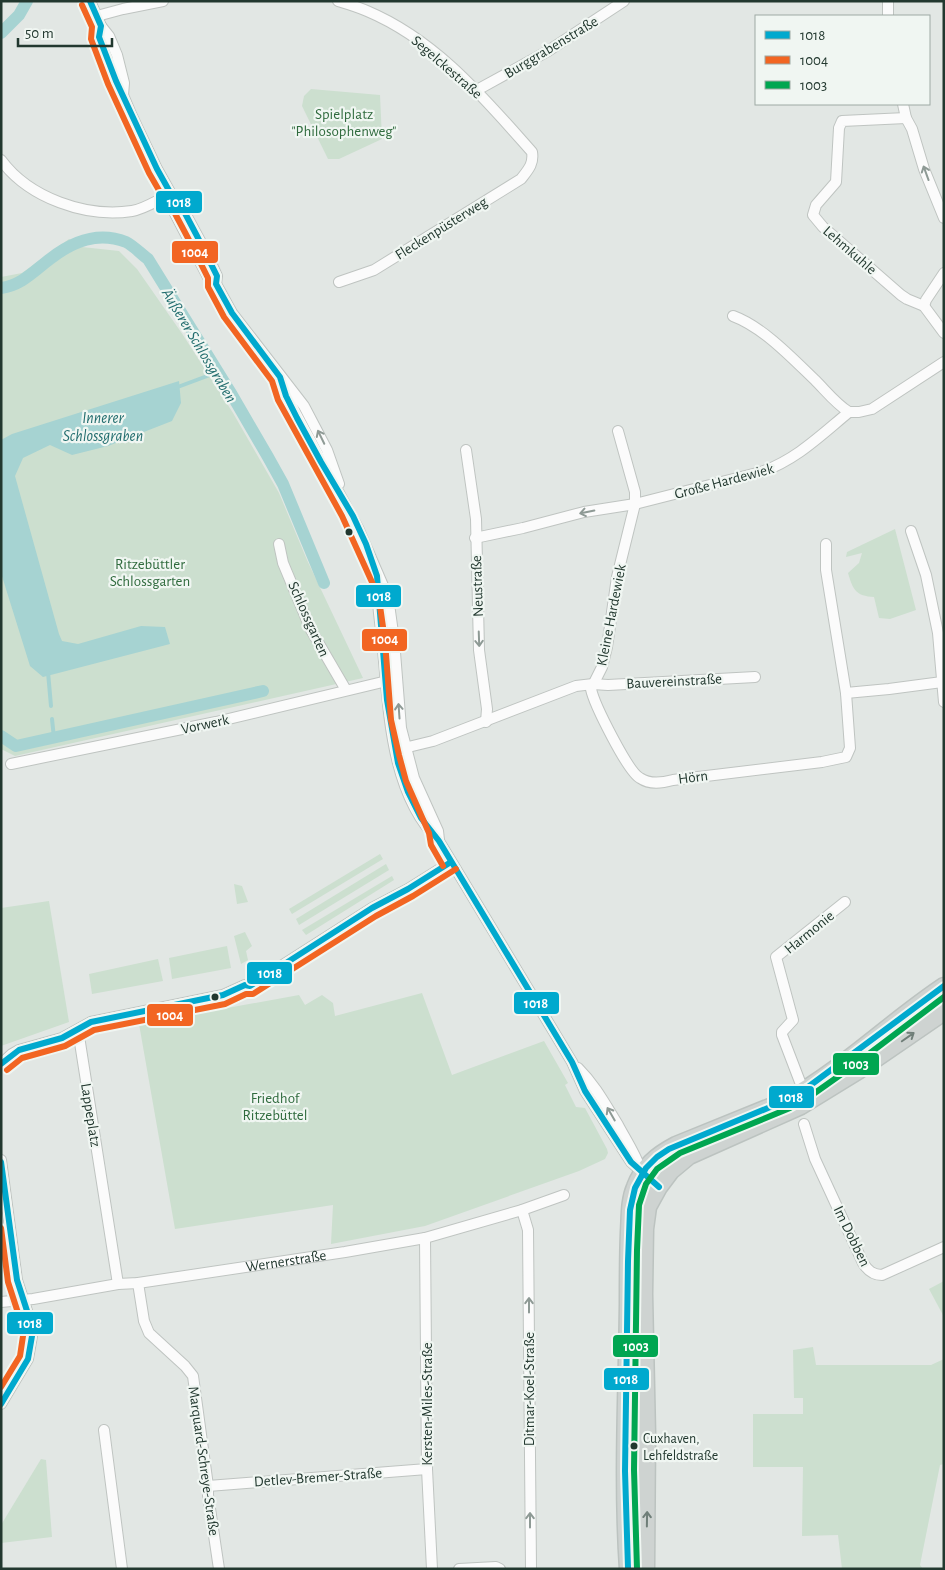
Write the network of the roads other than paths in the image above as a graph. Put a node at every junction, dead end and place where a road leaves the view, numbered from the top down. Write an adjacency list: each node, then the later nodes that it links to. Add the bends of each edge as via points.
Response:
1 (90, 1): 8 (street)
2 (163, 1): 8 (street, via 123,9)
3 (338, 1): 6 (street, Segelckestraße)
4 (624, 1): 9 (street, Burggrabenstraße, via 548,51)
5 (888, 1): 7 (street)
6 (368, 6): 9 (street, Segelckestraße, via 408,33)
7 (888, 15)
8 (99, 21): 14 (street, via 99,37 116,81)
9 (477, 90): 13 (street, Segelckestraße, via 532,152)
10 (903, 105): 11 (street)
11 (906, 118): 15 (street, one-way to 11); 18 (street, Lehmkuhle, via 842,121 836,182 816,205 813,215 900,295)
12 (1, 160): 14 (street, via 16,177 48,198 85,209 134,211)
13 (533, 160): 17 (street, Fleckenpüsterweg, via 521,179 374,270)
14 (171, 194): 30 (street, via 178,200 198,236 217,276 216,284 232,313 280,377 296,416 344,499)
15 (944, 218)
16 (944, 273): 18 (street)
17 (339, 282)
18 (924, 306): 20 (street)
19 (733, 316): 22 (street, via 751,324 774,343)
20 (944, 334)
21 (944, 362): 22 (street, via 872,409)
22 (849, 412): 25 (street, Große Hardewiek, via 803,451 778,466)
23 (618, 431): 25 (street, Kleine Hardewiek, via 635,492)
24 (466, 450): 27 (street, Neustraße, via 476,519)
25 (635, 504): 27 (street, Große Hardewiek, one-way to 27, via 584,512); 35 (street, Kleine Hardewiek, via 617,577 607,648)
26 (911, 531): 34 (street, via 926,574 938,633)
27 (475, 538): 39 (street, Neustraße, one-way to 39)
28 (279, 544): 36 (street, Schlossgarten, via 311,630)
29 (826, 544): 37 (street, via 826,570)
30 (377, 574): 32 (street, via 389,604); 33 (street)
31 (754, 677): 35 (street, Bauvereinstraße)
32 (397, 679): 33 (street, Vorwerk); 40 (street, one-way to 32)
33 (386, 681): 36 (street, Vorwerk); 41 (street)
34 (942, 682): 37 (street); 38 (street)
35 (593, 684): 37 (street, Hörn, via 592,695 629,766 637,777 661,783 846,757 850,748); 39 (street, Kleine Hardewiek, via 576,686)
36 (346, 690): 42 (street, Vorwerk, via 216,722)
37 (846, 692)
38 (944, 702)
39 (486, 722): 40 (street, Kleine Hardewiek, via 434,741)
40 (406, 747): 41 (street, Kleine Hardewiek); 43 (street, via 414,778 438,831)
41 (395, 750): 43 (street, via 410,798 424,824)
42 (11, 764)
43 (439, 841): 44 (street)
44 (452, 862): 48 (street, via 372,908 250,986 223,996 91,1022); 53 (street, via 572,1062 585,1091 630,1162)
45 (846, 902): 50 (street, Harmonie, via 776,958 792,1020 782,1035)
46 (944, 986): 50 (main road, via 852,1056)
47 (944, 1012): 50 (main road, one-way to 47, via 858,1070)
48 (78, 1030): 49 (street, via 19,1050); 60 (street, Lappeplatz)
49 (1, 1064)
50 (806, 1096): 53 (main road, via 787,1100 665,1151); 54 (main road, via 689,1156 671,1171)
51 (804, 1124): 58 (street, Im Dobben, via 815,1159 870,1272 882,1275)
52 (1, 1160): 61 (street)
53 (642, 1172): 54 (street); 67 (main road, via 634,1188 630,1210)
54 (659, 1187): 68 (main road, one-way to 54, via 645,1229 648,1207)
55 (564, 1195): 56 (street, Wernerstraße)
56 (522, 1210): 57 (street, Wernerstraße); 74 (street, Ditmar-Koel-Straße, one-way to 56, via 528,1230)
57 (425, 1238): 59 (street, Wernerstraße); 65 (street, Kersten-Miles-Straße)
58 (944, 1247)
59 (138, 1283): 60 (street, Wernerstraße); 66 (street, Marquard-Schreye-Straße, via 149,1333 193,1376)
60 (118, 1284): 61 (street, Wernerstraße)
61 (22, 1299): 62 (street, Wernerstraße); 63 (street, via 31,1328 30,1353)
62 (1, 1302)
63 (1, 1404)
64 (104, 1430): 69 (street)
65 (427, 1469): 66 (street, Detlev-Bremer-Straße); 71 (street, Kersten-Miles-Straße)
66 (208, 1486): 70 (street, Marquard-Schreye-Straße)
67 (625, 1568): 68 (street)
68 (646, 1568)
69 (122, 1569)
70 (219, 1569)
71 (432, 1569)
72 (458, 1569): 73 (street)
73 (500, 1569)
74 (531, 1569)

